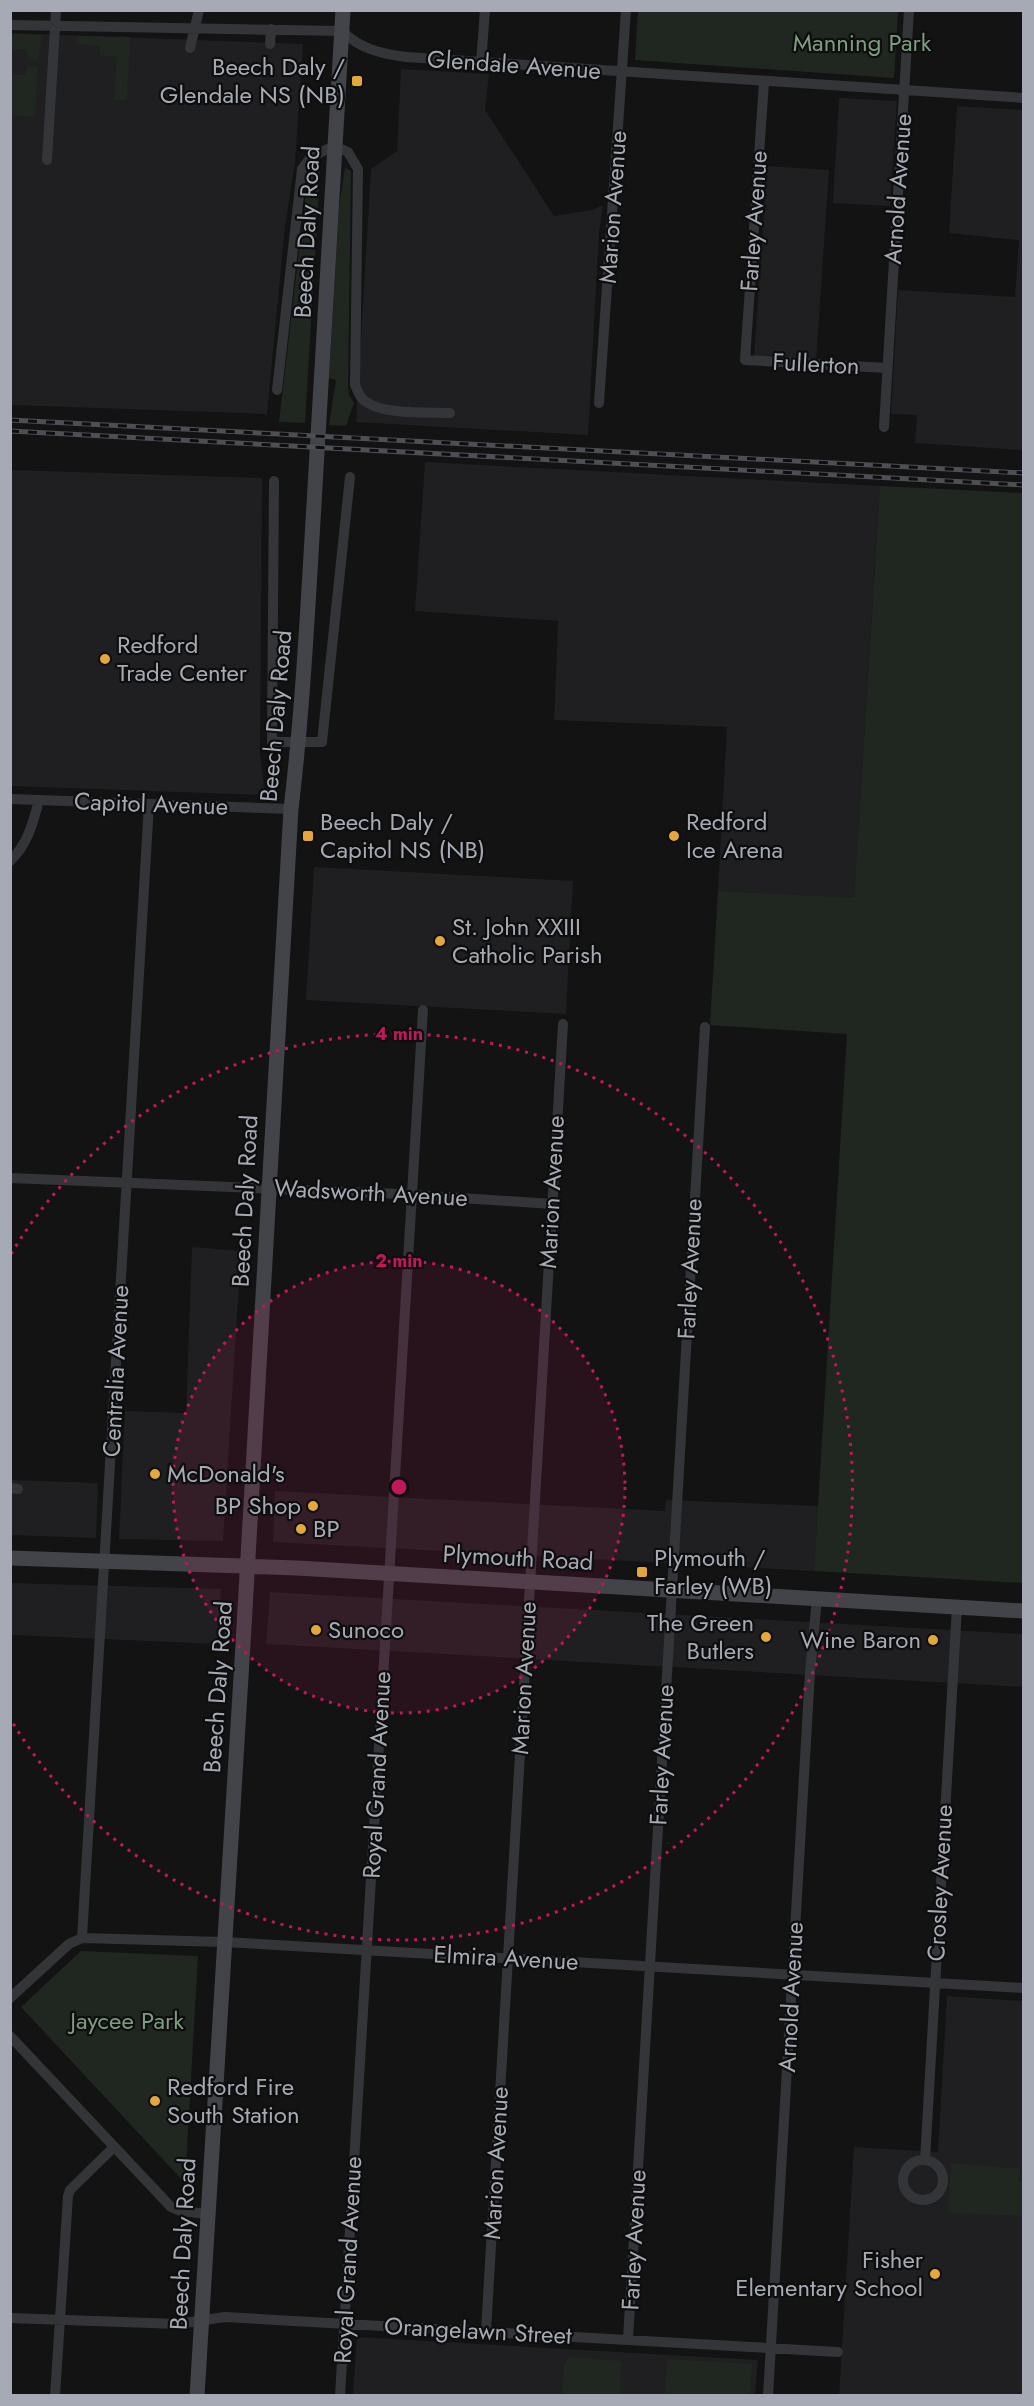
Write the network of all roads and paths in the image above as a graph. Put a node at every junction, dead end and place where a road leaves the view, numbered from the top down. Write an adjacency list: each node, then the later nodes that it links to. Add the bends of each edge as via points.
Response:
1 (56, 10): 8 (street)
2 (199, 10): 9 (street)
3 (343, 10): 11 (main road, Beech Daly Road)
4 (485, 10): 14 (street)
5 (626, 10): 15 (street, Marion Avenue)
6 (909, 10): 17 (street, Arnold Avenue)
7 (10, 25): 8 (street)
8 (55, 26): 9 (street); 20 (street)
9 (195, 28): 10 (street); 13 (street)
10 (271, 29): 11 (street); 12 (street)
11 (342, 31): 14 (street, Glendale Avenue, via 352,42 393,55); 19 (main road, Beech Daly Road)
12 (270, 44)
13 (190, 48)
14 (481, 63): 15 (street, Glendale Avenue)
15 (622, 72): 16 (street, Glendale Avenue); 24 (street, Marion Avenue)
16 (764, 82): 17 (street, Glendale Avenue); 21 (street, Farley Avenue)
17 (904, 92): 18 (street, Glendale Avenue); 22 (street, Arnold Avenue)
18 (1023, 98)
19 (334, 146): 23 (street, via 311,157 302,169); 25 (street, via 348,152 358,169 358,394 372,405 387,409); 29 (main road, Beech Daly Road)
20 (46, 160)
21 (745, 360): 22 (street, Fullerton)
22 (887, 368): 26 (street, Arnold Avenue)
23 (277, 390)
24 (599, 403)
25 (450, 413)
26 (884, 427)
27 (350, 477): 29 (street, via 322,742)
28 (274, 481): 29 (street, via 272,742)
29 (299, 743): 33 (main road, Beech Daly Road)
30 (10, 799): 31 (street, Capitol Avenue)
31 (39, 800): 32 (street, Capitol Avenue); 34 (street, via 28,838)
32 (149, 804): 33 (street, Capitol Avenue); 39 (street, Centralia Avenue)
33 (291, 809): 40 (main road, Beech Daly Road)
34 (10, 861)
35 (423, 1010): 41 (street, Royal Grand Avenue)
36 (563, 1024): 42 (street, Marion Avenue)
37 (705, 1026): 48 (street, Farley Avenue)
38 (10, 1178): 39 (street, Wadsworth Avenue)
39 (126, 1182): 40 (street, Wadsworth Avenue); 44 (street, Centralia Avenue)
40 (268, 1188): 41 (street, Wadsworth Avenue); 45 (main road, Beech Daly Road)
41 (411, 1194): 42 (street, Wadsworth Avenue); 46 (street, Royal Grand Avenue)
42 (552, 1204): 47 (street, Marion Avenue)
43 (10, 1557): 44 (main road, Plymouth Road)
44 (104, 1561): 45 (main road, Plymouth Road); 52 (street, Centralia Avenue)
45 (248, 1566): 46 (main road, Plymouth Road); 53 (main road, Beech Daly Road)
46 (388, 1574): 47 (main road, Plymouth Road); 54 (street, Royal Grand Avenue)
47 (530, 1582): 48 (main road, Plymouth Road); 55 (street, Marion Avenue)
48 (672, 1590): 49 (main road, Plymouth Road); 56 (street, Farley Avenue)
49 (817, 1598): 50 (main road, Plymouth Road); 57 (street, Arnold Avenue)
50 (957, 1607): 51 (main road, Plymouth Road); 58 (street, Crosley Avenue)
51 (1023, 1611)
52 (82, 1938): 53 (street, Elmira Avenue); 60 (street, via 69,1944)
53 (224, 1942): 54 (street, Elmira Avenue); 64 (main road, Beech Daly Road)
54 (366, 1951): 55 (street, Elmira Avenue); 68 (street, Royal Grand Avenue)
55 (508, 1958): 56 (street, Elmira Avenue); 69 (street, Marion Avenue)
56 (650, 1967): 57 (street, Elmira Avenue); 70 (street, Farley Avenue)
57 (792, 1974): 58 (street, Elmira Avenue); 71 (street, Arnold Avenue)
58 (934, 1983): 59 (street, Elmira Avenue); 63 (street, Crosley Avenue)
59 (1023, 1988)
60 (10, 1998)
61 (10, 2036): 62 (street)
62 (114, 2147): 64 (street, via 171,2207); 66 (street, via 68,2196)
63 (924, 2160)
64 (208, 2214): 67 (main road, Beech Daly Road)
65 (10, 2318): 66 (street, Orangelawn Street)
66 (60, 2320): 67 (street, Orangelawn Street, via 178,2325); 73 (street)
67 (201, 2320): 68 (street, Orangelawn Street, via 225,2317); 74 (main road, Beech Daly Road)
68 (344, 2324): 69 (street, Orangelawn Street); 75 (street, Royal Grand Avenue)
69 (486, 2331): 70 (street, Orangelawn Street)
70 (628, 2339): 71 (street, Orangelawn Street)
71 (770, 2348): 72 (street, Orangelawn Street); 76 (street, Arnold Avenue)
72 (838, 2352)
73 (55, 2396)
74 (197, 2396)
75 (340, 2396)
76 (768, 2396)

